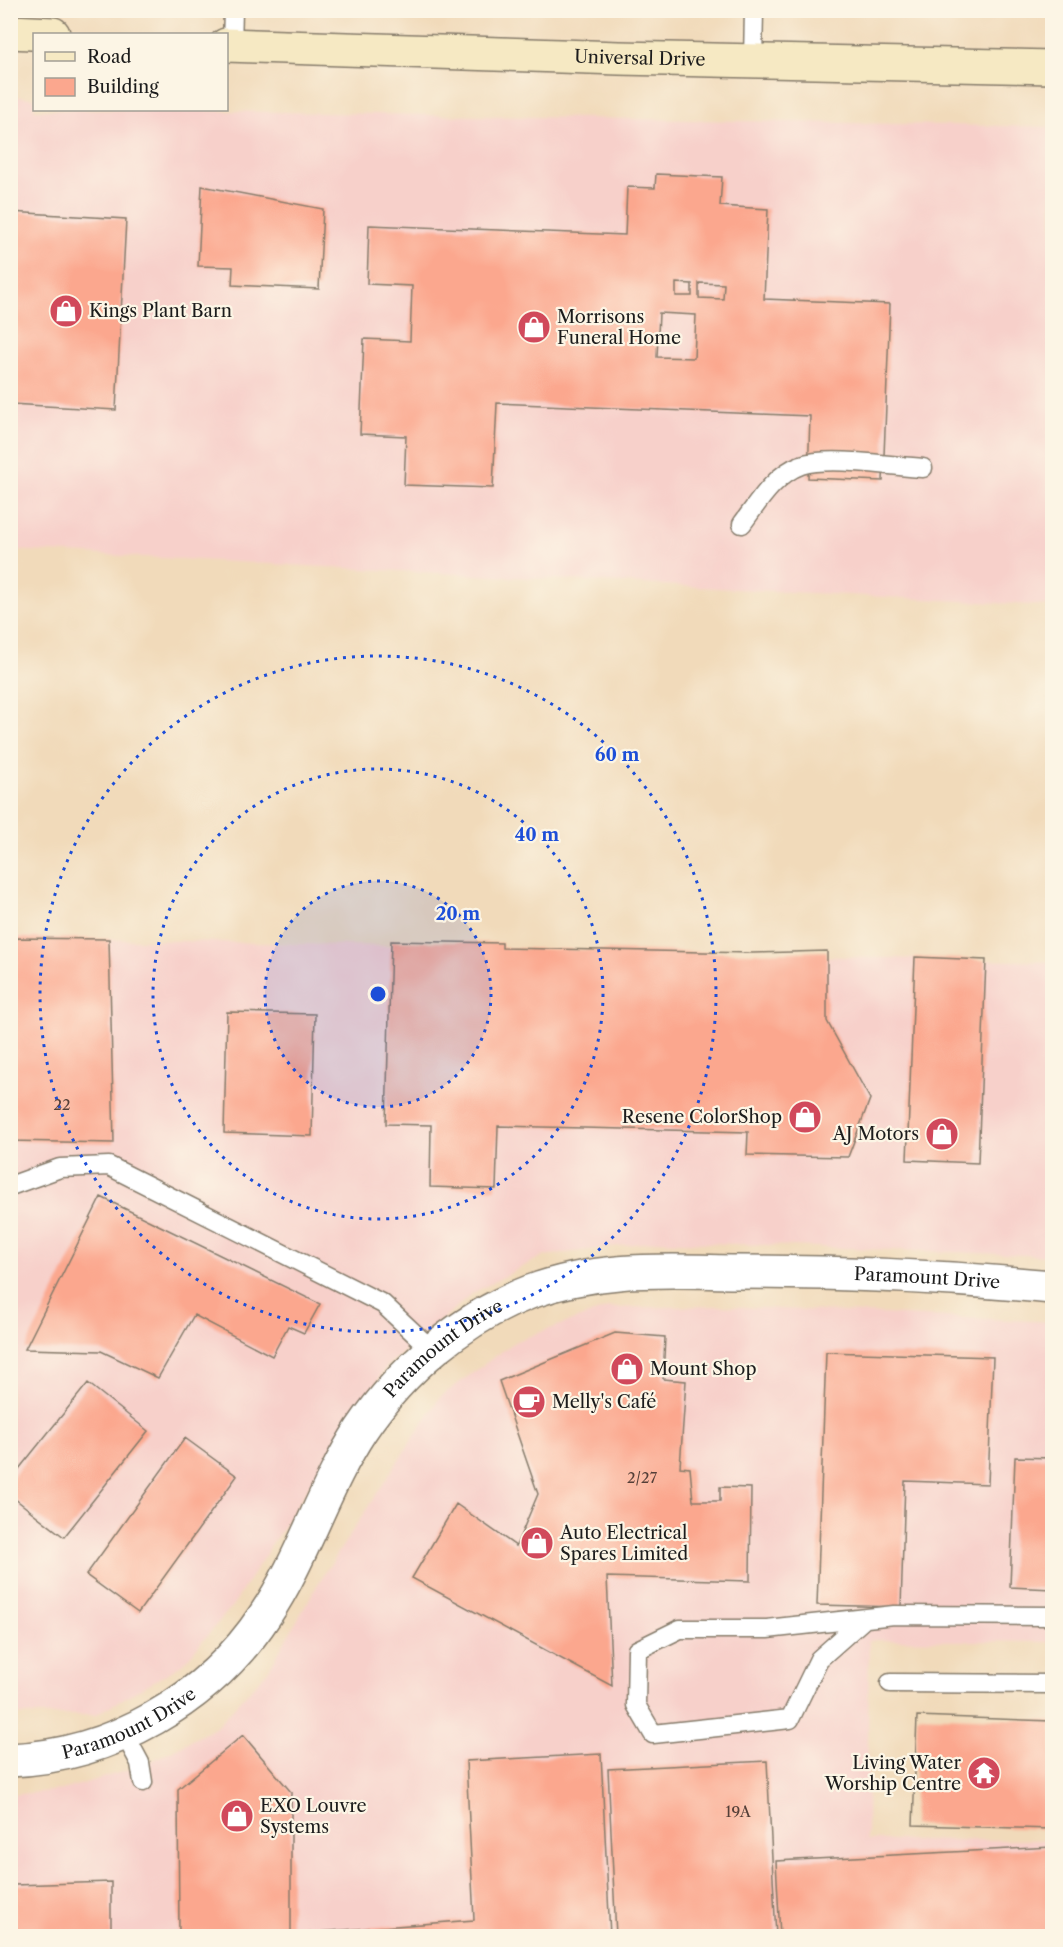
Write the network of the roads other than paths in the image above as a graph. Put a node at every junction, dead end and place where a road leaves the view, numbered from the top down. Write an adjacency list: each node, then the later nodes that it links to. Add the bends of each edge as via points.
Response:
1 (233, 10): 5 (lane)
2 (754, 10): 6 (lane)
3 (10, 32): 4 (main road)
4 (33, 33)
5 (229, 45): 6 (main road, Universal Drive)
6 (753, 61): 7 (main road, Universal Drive)
7 (1053, 67)
8 (922, 468): 9 (lane, via 824,462 800,465 773,484)
9 (742, 524)
10 (10, 1186): 12 (lane, via 60,1168 108,1166 383,1304)
11 (1053, 1287): 12 (street, Paramount Drive, via 962,1278 608,1271 528,1293 473,1320)
12 (432, 1350): 17 (street, Paramount Drive, via 396,1385 360,1431 265,1616 197,1690)
13 (1053, 1616): 14 (lane, via 894,1615)
14 (863, 1620): 14 (lane, via 767,1629 680,1629 637,1650 636,1705 653,1734 790,1719 819,1659)
15 (890, 1683): 16 (lane)
16 (1053, 1684)
17 (125, 1735): 18 (street, Paramount Drive, via 77,1751); 19 (lane, via 140,1762)
18 (10, 1760)
19 (143, 1782)

